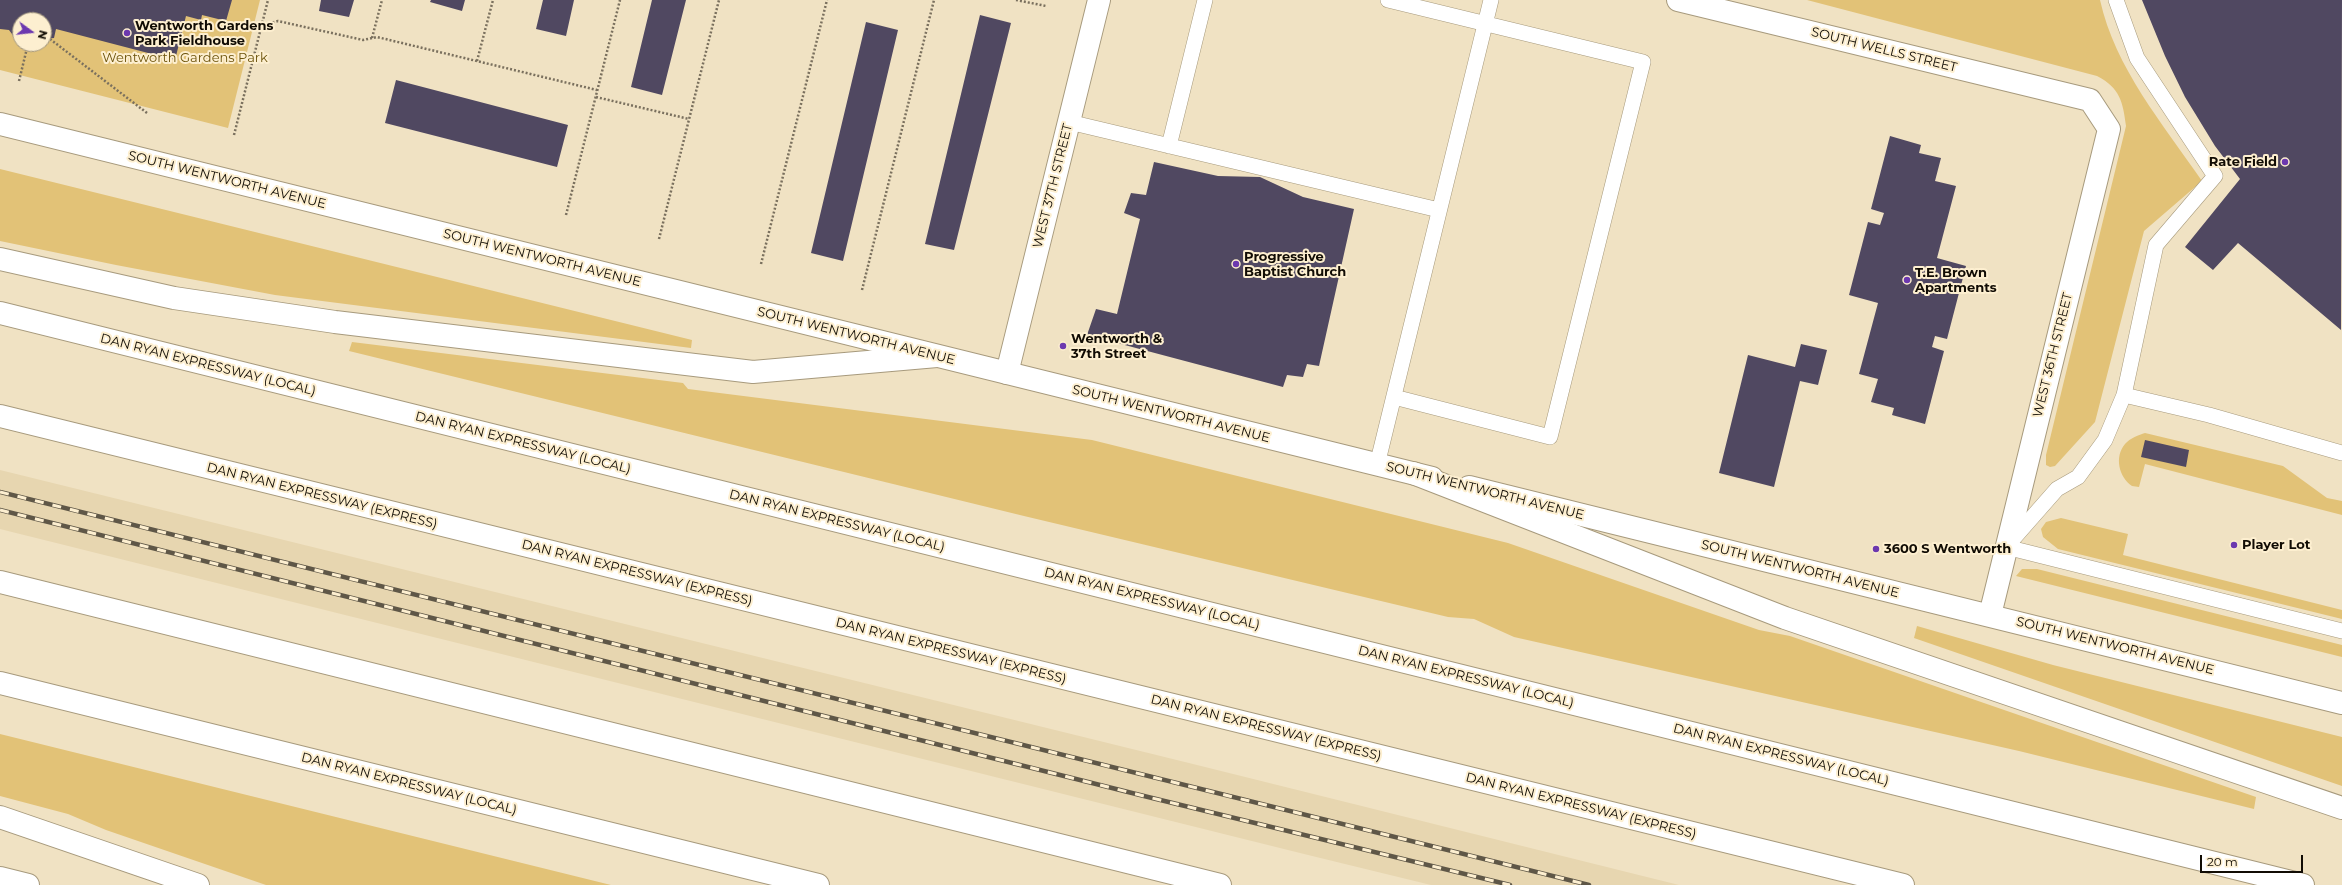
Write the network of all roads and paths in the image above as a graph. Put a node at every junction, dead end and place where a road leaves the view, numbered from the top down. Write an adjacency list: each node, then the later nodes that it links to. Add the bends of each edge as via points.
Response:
1 (268, 0): 17 (path)
2 (382, 0): 18 (path)
3 (493, 0): 21 (path)
4 (620, 0): 23 (path)
5 (719, 0): 27 (path)
6 (827, 0): 36 (path)
7 (934, 0): 37 (path)
8 (1016, 0): 15 (path)
9 (1099, 0): 28 (main road, WEST 37TH STREET)
10 (1205, 0): 31 (lane)
11 (1388, 0): 16 (lane)
12 (1491, 0): 16 (lane)
13 (1678, 0): 25 (main road, SOUTH WELLS STREET)
14 (2116, 0): 41 (lane, via 2137,58 2215,176 2156,245)
15 (1046, 6)
16 (1485, 24): 32 (lane); 42 (lane, via 1643,62 1550,437)
17 (261, 26): 18 (path, via 278,21 363,40); 30 (path)
18 (372, 38): 21 (path, via 377,37)
19 (52, 41): 26 (path)
20 (26, 52): 22 (path)
21 (478, 61): 23 (path)
22 (19, 81)
23 (597, 90): 24 (path)
24 (596, 97): 27 (path); 33 (path)
25 (2090, 100): 47 (main road, WEST 36TH STREET, via 2109,129)
26 (147, 113)
27 (689, 119): 34 (path)
28 (1069, 122): 31 (lane); 40 (main road, WEST 37TH STREET)
29 (0, 124): 39 (main road, SOUTH WENTWORTH AVENUE)
30 (234, 135)
31 (1169, 146): 32 (lane)
32 (1439, 210): 42 (lane)
33 (566, 215)
34 (659, 239)
35 (0, 259): 39 (main road, via 182,300 335,322 753,372)
36 (761, 264)
37 (862, 290)
38 (0, 313): 61 (main road, DAN RYAN EXPRESSWAY (LOCAL))
39 (937, 356): 40 (main road, SOUTH WENTWORTH AVENUE)
40 (1007, 373): 45 (main road, SOUTH WENTWORTH AVENUE)
41 (2124, 395): 44 (lane, via 2209,415); 47 (lane, via 2105,440 2078,477 2057,489)
42 (1394, 398): 45 (lane)
43 (0, 416): 60 (main road, DAN RYAN EXPRESSWAY (EXPRESS))
44 (2342, 453)
45 (1377, 465): 46 (main road, SOUTH WENTWORTH AVENUE)
46 (1413, 473): 49 (main road, SOUTH WENTWORTH AVENUE); 53 (main road, via 1785,618)
47 (2006, 547): 49 (main road, WEST 36TH STREET); 50 (lane)
48 (0, 582): 59 (main road)
49 (1990, 615): 52 (main road, SOUTH WENTWORTH AVENUE)
50 (2342, 631)
51 (0, 683): 58 (main road, DAN RYAN EXPRESSWAY (LOCAL))
52 (2342, 703)
53 (2342, 808)
54 (0, 817): 57 (main road)
55 (0, 878): 56 (main road)
56 (28, 885)
57 (198, 885)
58 (818, 885)
59 (1220, 885)
60 (1903, 885)
61 (2303, 885)

